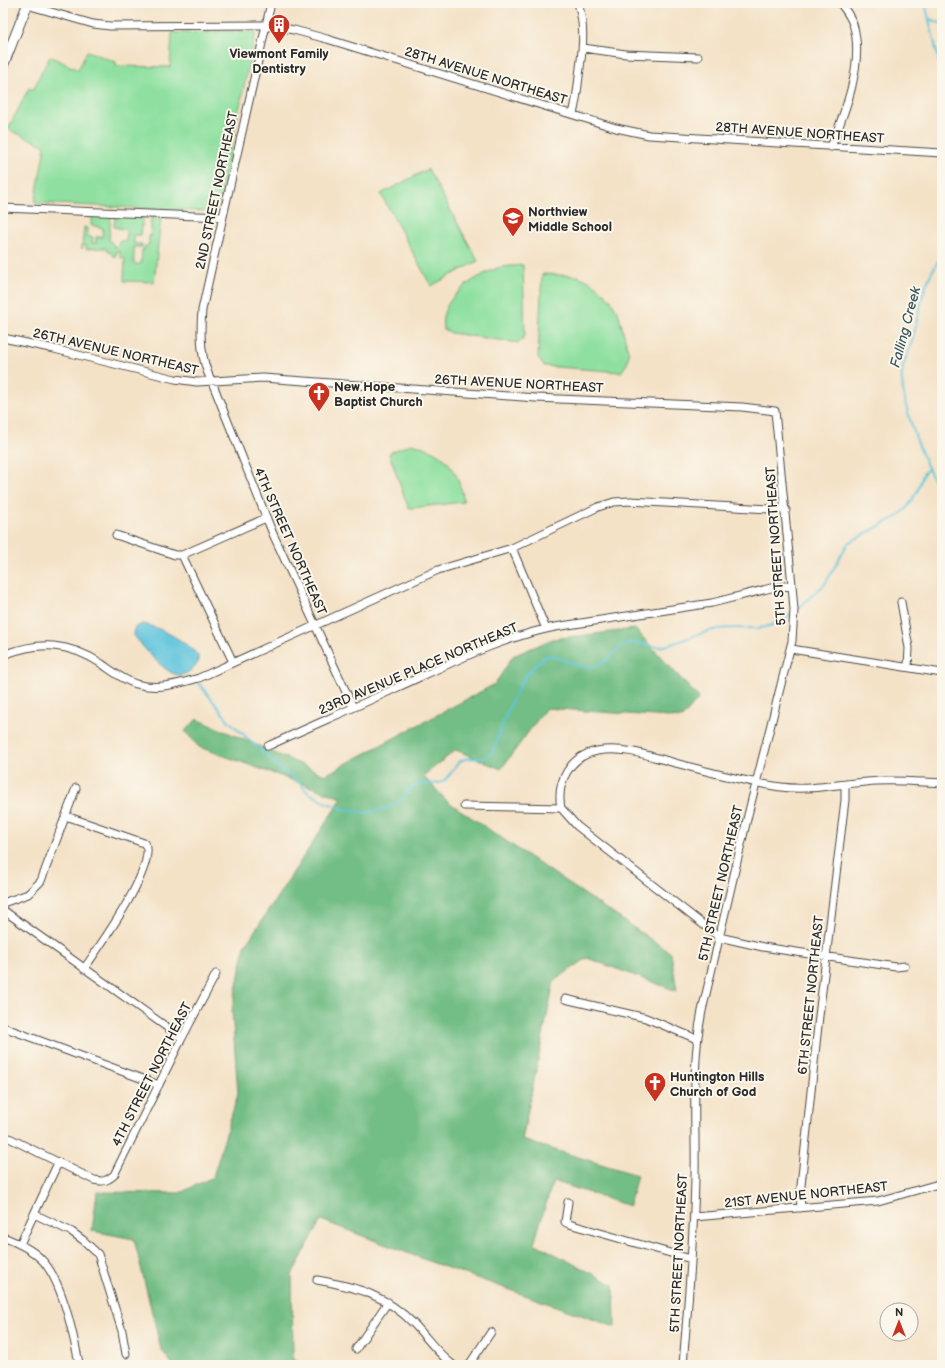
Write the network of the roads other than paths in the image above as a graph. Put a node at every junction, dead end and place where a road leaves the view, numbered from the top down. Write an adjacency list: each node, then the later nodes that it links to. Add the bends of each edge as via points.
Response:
1 (271, 3): 5 (street, 2ND STREET NORTHEAST)
2 (578, 3): 6 (street, via 584,28)
3 (840, 3): 10 (street, via 853,23 856,54 849,99)
4 (27, 4): 5 (street, 28TH AVENUE NORTHEAST, via 93,24 110,26); 8 (main road)
5 (266, 25): 9 (street, 28TH AVENUE NORTHEAST, via 322,37); 13 (street, 2ND STREET NORTHEAST)
6 (583, 48): 7 (street, via 626,54); 9 (street)
7 (698, 57)
8 (3, 66)
9 (573, 114): 10 (street, 28TH AVENUE NORTHEAST, via 616,128 649,135)
10 (831, 147): 11 (street, 28TH AVENUE NORTHEAST)
11 (942, 153)
12 (3, 208): 13 (street)
13 (222, 217): 15 (street, 2ND STREET NORTHEAST, via 202,310 202,352 206,372)
14 (3, 338): 15 (street, 26TH AVENUE NORTHEAST, via 175,379)
15 (212, 382): 16 (street, 26TH AVENUE NORTHEAST, via 262,378); 18 (street, 4TH STREET NORTHEAST)
16 (776, 411): 17 (street, 5TH STREET NORTHEAST)
17 (786, 510): 20 (street, via 614,502 586,512); 22 (street, 5TH STREET NORTHEAST)
18 (266, 518): 21 (street); 24 (street, 4TH STREET NORTHEAST)
19 (116, 536): 21 (street)
20 (512, 548): 24 (street, via 438,570); 25 (street)
21 (182, 555): 28 (street)
22 (792, 585): 25 (street, 23RD AVENUE PLACE NORTHEAST, via 712,603); 26 (street, 5TH STREET NORTHEAST, via 794,626)
23 (901, 602): 29 (street, via 909,648)
24 (315, 625): 28 (street); 31 (street, 4TH STREET NORTHEAST)
25 (546, 629): 31 (street, 23RD AVENUE PLACE NORTHEAST, via 488,648)
26 (791, 649): 29 (street); 33 (street, 5TH STREET NORTHEAST)
27 (3, 655): 28 (street, via 36,646 64,647 90,657 130,682 153,687 185,682)
28 (233, 662)
29 (908, 667): 30 (street)
30 (942, 673)
31 (353, 707): 32 (street, 23RD AVENUE PLACE NORTHEAST)
32 (268, 746)
33 (757, 782): 35 (street, via 797,788); 38 (street, via 631,752 608,750 593,752 579,759 561,780); 42 (street, 5TH STREET NORTHEAST)
34 (942, 783): 35 (street, via 881,781)
35 (845, 785): 43 (street, 6TH STREET NORTHEAST)
36 (76, 788): 39 (street)
37 (464, 806): 38 (street)
38 (560, 808): 42 (street, via 577,826)
39 (66, 816): 40 (street, via 44,876 38,885 28,894); 45 (street, via 144,843 147,848 145,862 124,907)
40 (3, 903)
41 (3, 910): 45 (street)
42 (719, 937): 43 (street, via 763,948); 50 (street, 5TH STREET NORTHEAST)
43 (826, 957): 44 (street, via 896,967); 56 (street, 6TH STREET NORTHEAST, via 800,1195)
44 (905, 966)
45 (84, 969): 49 (street)
46 (216, 974): 49 (street, 4TH STREET NORTHEAST)
47 (565, 999): 50 (street, via 646,1018)
48 (3, 1027): 51 (street)
49 (182, 1038): 51 (street, 4TH STREET NORTHEAST)
50 (697, 1039): 58 (street, 5TH STREET NORTHEAST, via 694,1087)
51 (158, 1085): 53 (street, 4TH STREET NORTHEAST, via 114,1175 104,1181 94,1180)
52 (3, 1135): 53 (street)
53 (58, 1163): 57 (street)
54 (942, 1182): 56 (street, 21ST AVENUE NORTHEAST, via 878,1201)
55 (568, 1202): 61 (street, via 565,1222 569,1224)
56 (801, 1208): 58 (street, 21ST AVENUE NORTHEAST)
57 (34, 1214): 60 (street); 66 (street, via 72,1232 98,1254 122,1331)
58 (694, 1217): 61 (street, 5TH STREET NORTHEAST)
59 (3, 1237): 60 (street)
60 (20, 1244): 67 (street, via 48,1266 73,1330)
61 (691, 1259): 70 (street, 5TH STREET NORTHEAST)
62 (317, 1280): 63 (street, via 363,1290)
63 (388, 1302): 65 (street); 68 (street, via 416,1326 435,1349)
64 (491, 1332): 69 (street)
65 (356, 1349)
66 (126, 1354)
67 (79, 1363)
68 (453, 1365)
69 (469, 1365)
70 (683, 1365)

